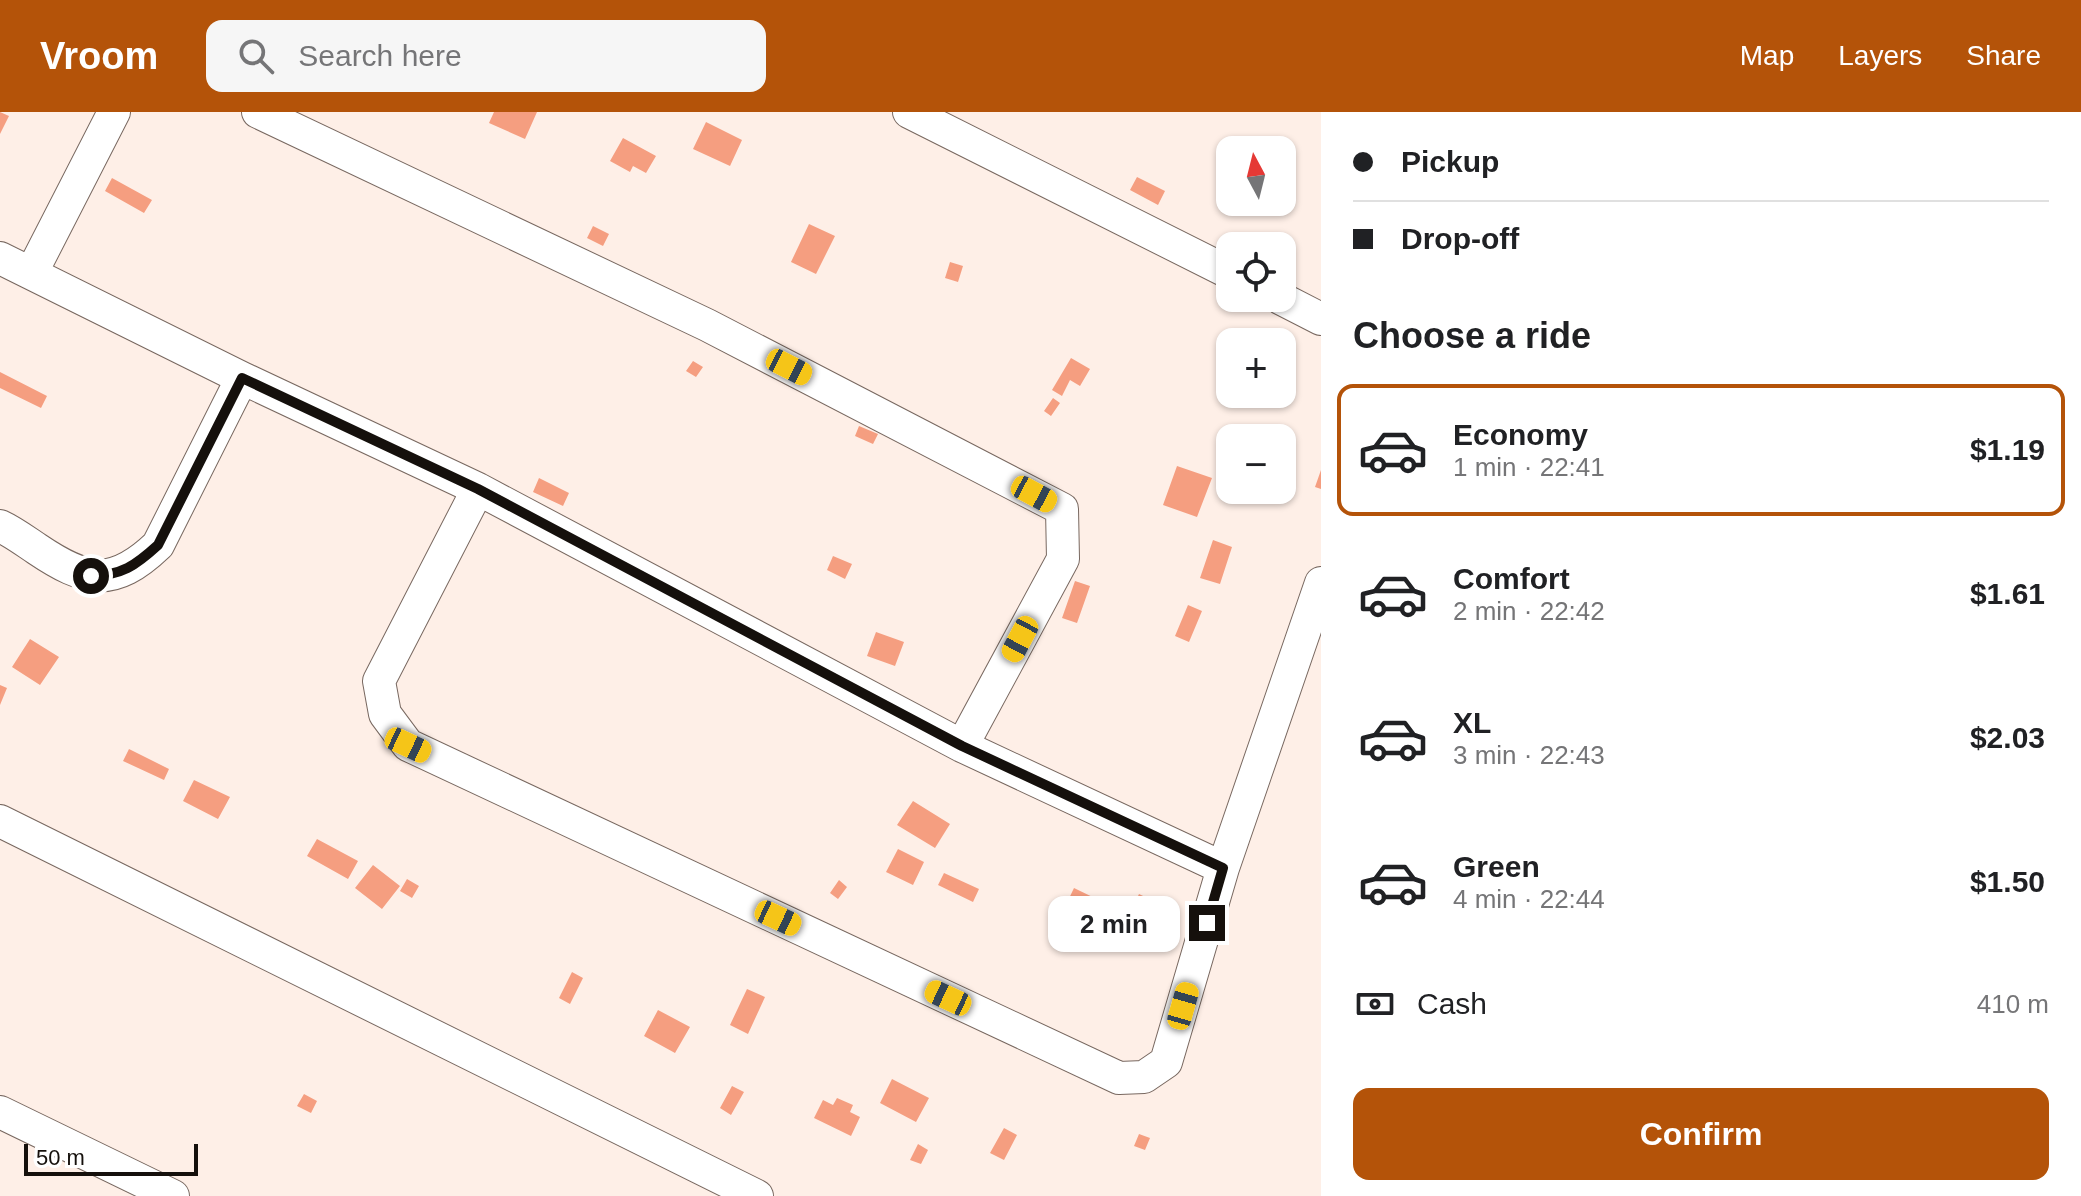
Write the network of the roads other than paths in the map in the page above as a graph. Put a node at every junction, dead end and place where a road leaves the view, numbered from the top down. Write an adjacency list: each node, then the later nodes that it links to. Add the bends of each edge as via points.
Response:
1 (114, 112): 6 (street)
2 (258, 112): 13 (street, via 707,325 1062,509 1063,559)
3 (909, 112): 5 (street)
4 (0, 258): 6 (street)
5 (1216, 266)
6 (32, 272): 9 (street)
7 (1296, 306): 8 (street)
8 (1321, 319)
9 (242, 378): 10 (street); 11 (street, via 158,545 138,564 113,575 91,576 69,569)
10 (478, 489): 13 (street); 15 (street, via 379,681 385,714 408,745 1119,1078 1144,1077 1166,1062)
11 (0, 526)
12 (1321, 583): 15 (street)
13 (962, 746): 15 (street)
14 (0, 821): 18 (street)
15 (1223, 868)
16 (0, 1112): 17 (street)
17 (173, 1196)
18 (757, 1196)

